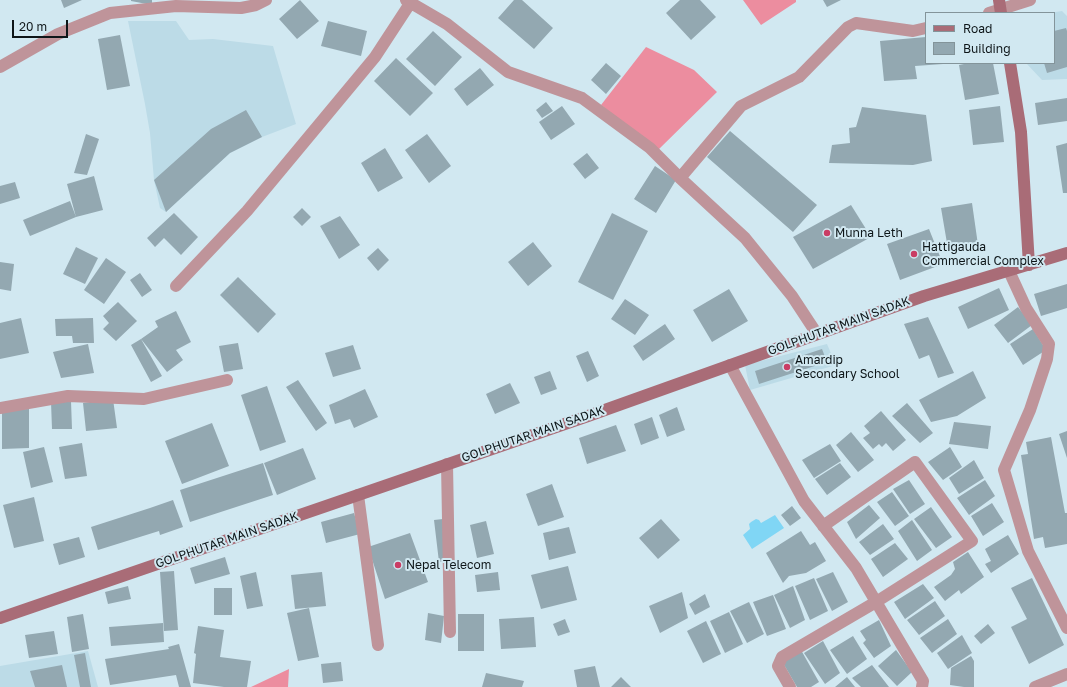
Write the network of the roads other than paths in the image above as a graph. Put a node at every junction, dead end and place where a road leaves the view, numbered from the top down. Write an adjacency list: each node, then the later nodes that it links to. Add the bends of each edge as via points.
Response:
1 (266, 0): 7 (street, via 241,8 176,6 110,13 58,34)
2 (1030, 0): 4 (street)
3 (408, 1): 8 (street, via 447,24 508,72 582,98 650,148); 12 (street, via 375,57 247,211)
4 (997, 9)
5 (925, 28): 8 (street, via 913,31 856,23 848,27 799,77 741,106)
6 (1010, 64): 10 (main road, via 1021,132)
7 (0, 67)
8 (680, 178): 13 (street, via 745,238 792,296)
9 (1065, 256): 10 (main road, GOLPHUTAR MAIN SADAK)
10 (1029, 265): 11 (main road, GOLPHUTAR MAIN SADAK)
11 (1009, 271): 13 (main road, GOLPHUTAR MAIN SADAK, via 924,296); 22 (street, via 1026,308 1050,344 1030,410 1004,470 1028,551)
12 (176, 286)
13 (817, 334): 14 (main road, GOLPHUTAR MAIN SADAK)
14 (730, 365): 17 (main road, GOLPHUTAR MAIN SADAK); 19 (street, via 804,501)
15 (227, 380): 16 (street, via 144,398 68,396)
16 (0, 408)
17 (447, 464): 18 (main road, GOLPHUTAR MAIN SADAK); 23 (street)
18 (358, 495): 21 (main road, GOLPHUTAR MAIN SADAK); 24 (street)
19 (823, 526): 20 (street, via 856,568); 20 (street, via 915,462 972,541)
20 (876, 602): 26 (street, via 782,657 778,666); 27 (street, via 923,681)
21 (0, 618)
22 (1067, 628)
23 (450, 632)
24 (378, 645)
25 (1067, 674): 28 (street)
26 (790, 687)
27 (922, 687)
28 (1035, 687)

